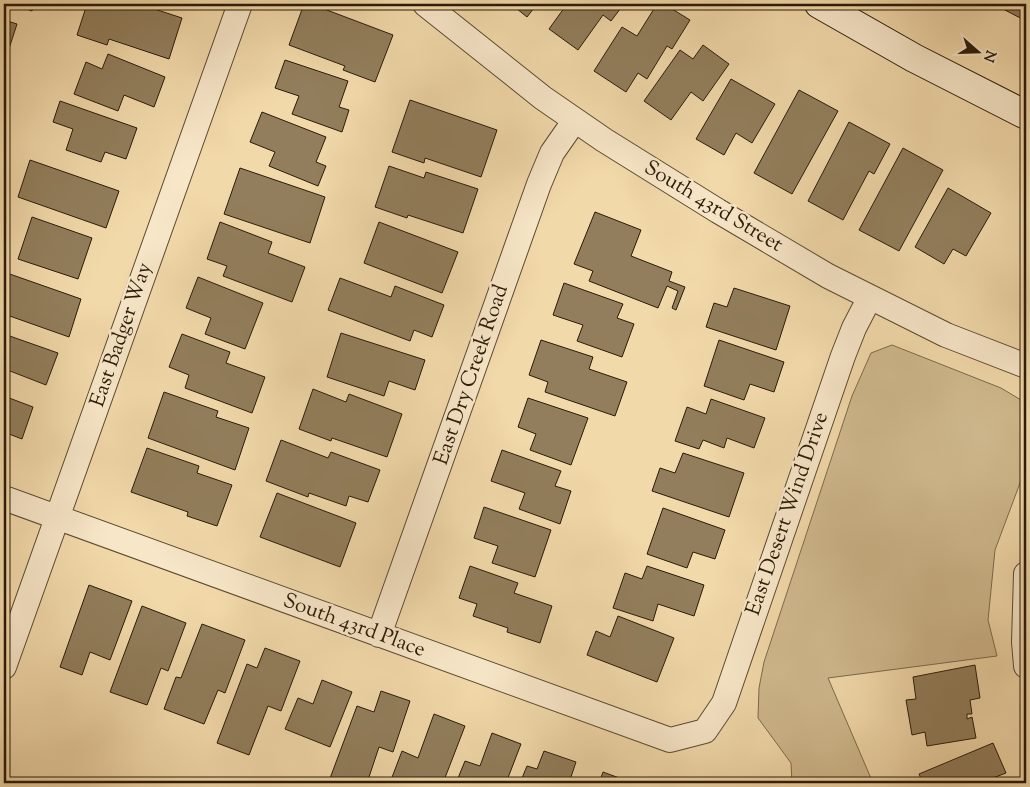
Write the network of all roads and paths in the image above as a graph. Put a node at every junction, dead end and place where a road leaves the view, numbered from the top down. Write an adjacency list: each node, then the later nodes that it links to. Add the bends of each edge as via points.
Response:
1 (240, 4): 9 (street, East Badger Way)
2 (425, 4): 5 (street, South 43rd Street)
3 (819, 4): 4 (street, via 914,58)
4 (1026, 115)
5 (575, 120): 6 (street, South 43rd Street, via 718,211); 11 (street, East Dry Creek Road, via 552,153 539,184)
6 (870, 298): 7 (street, South 43rd Street, via 946,335); 14 (street, East Desert Wind Drive, via 843,356 724,703)
7 (1026, 366)
8 (4, 498): 9 (street, South 43rd Place)
9 (57, 517): 11 (street, South 43rd Place); 13 (street, East Badger Way)
10 (1026, 574): 12 (street)
11 (379, 635): 14 (street, South 43rd Place, via 670,740)
12 (1026, 666)
13 (4, 667)
14 (706, 731)

